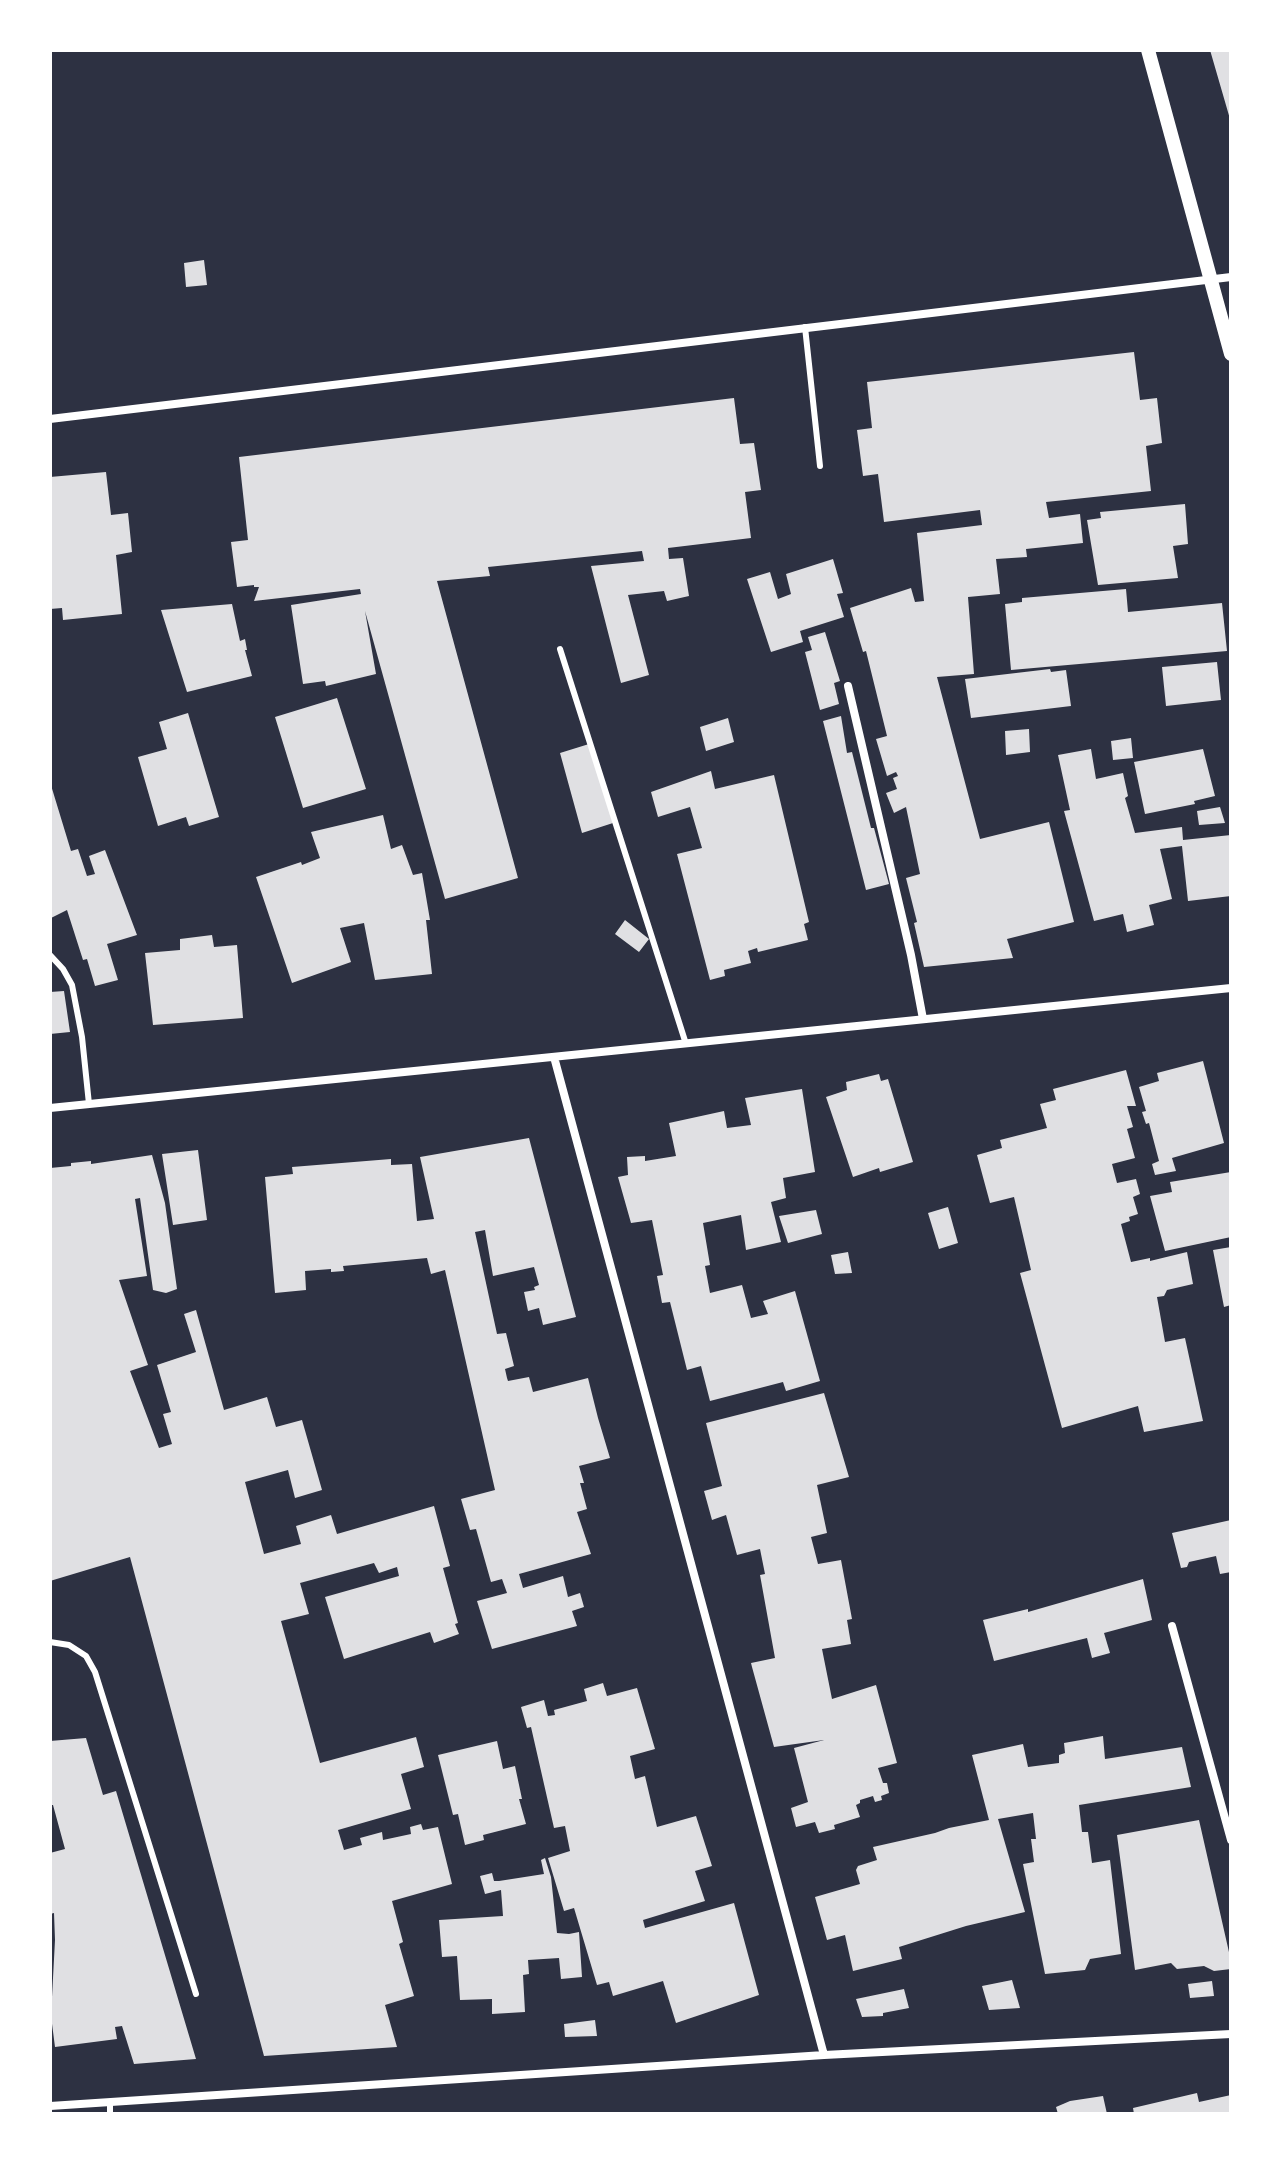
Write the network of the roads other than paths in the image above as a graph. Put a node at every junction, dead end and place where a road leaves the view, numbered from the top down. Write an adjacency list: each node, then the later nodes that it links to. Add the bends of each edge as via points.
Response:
1 (1148, 50): 3 (street)
2 (1231, 277): 3 (street)
3 (1211, 279): 4 (street); 5 (street)
4 (805, 327): 6 (street); 7 (lane)
5 (1231, 354)
6 (50, 419)
7 (820, 466)
8 (560, 649): 13 (lane)
9 (848, 686): 12 (street)
10 (50, 955): 15 (lane, via 72,985)
11 (1231, 988): 12 (street)
12 (923, 1019): 13 (street)
13 (686, 1044): 14 (street)
14 (554, 1057): 15 (street); 22 (street)
15 (89, 1104): 16 (street)
16 (50, 1108)
17 (1172, 1626): 19 (street)
18 (50, 1642): 20 (lane, via 69,1645 86,1656 95,1672)
19 (1231, 1840)
20 (196, 1994)
21 (1231, 2034): 22 (street)
22 (824, 2055): 23 (street)
23 (110, 2102): 24 (street); 25 (lane)
24 (50, 2106)
25 (110, 2114)

